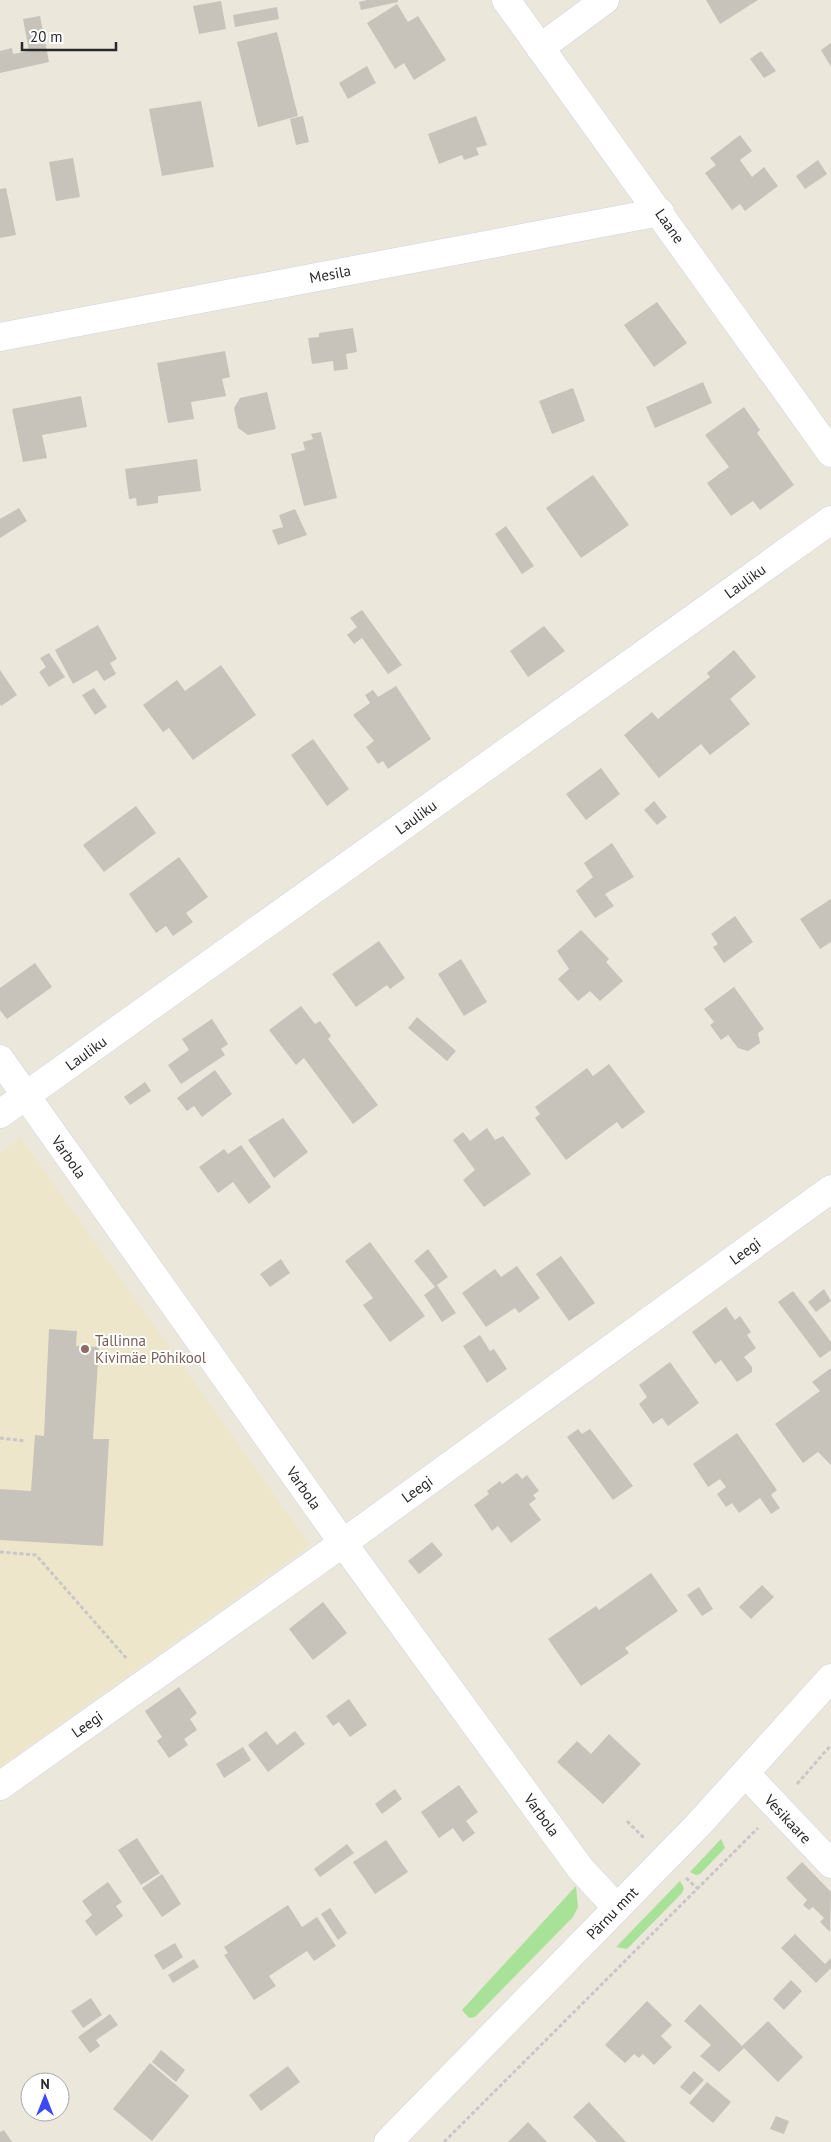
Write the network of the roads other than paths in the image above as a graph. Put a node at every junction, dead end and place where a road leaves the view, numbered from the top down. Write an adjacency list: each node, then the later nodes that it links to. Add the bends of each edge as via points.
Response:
1 (506, 0): 3 (street, Laane)
2 (605, 0): 3 (street)
3 (540, 48): 4 (street, Laane)
4 (660, 212): 5 (street, Mesila); 6 (street, Laane)
5 (0, 337)
6 (831, 453)
7 (831, 520): 9 (street, Lauliku)
8 (0, 1059): 9 (street, Varbola)
9 (26, 1096): 10 (street, Lauliku); 12 (street, Varbola)
10 (0, 1114)
11 (831, 1188): 12 (street, Leegi)
12 (343, 1543): 15 (street, Leegi); 17 (street, Varbola, via 580,1868)
13 (831, 1678): 14 (street, Pärnu mnt)
14 (746, 1774): 16 (street, Vesikaare); 17 (street, Pärnu mnt)
15 (0, 1786)
16 (831, 1864)
17 (617, 1908): 18 (street, Pärnu mnt)
18 (388, 2142)

